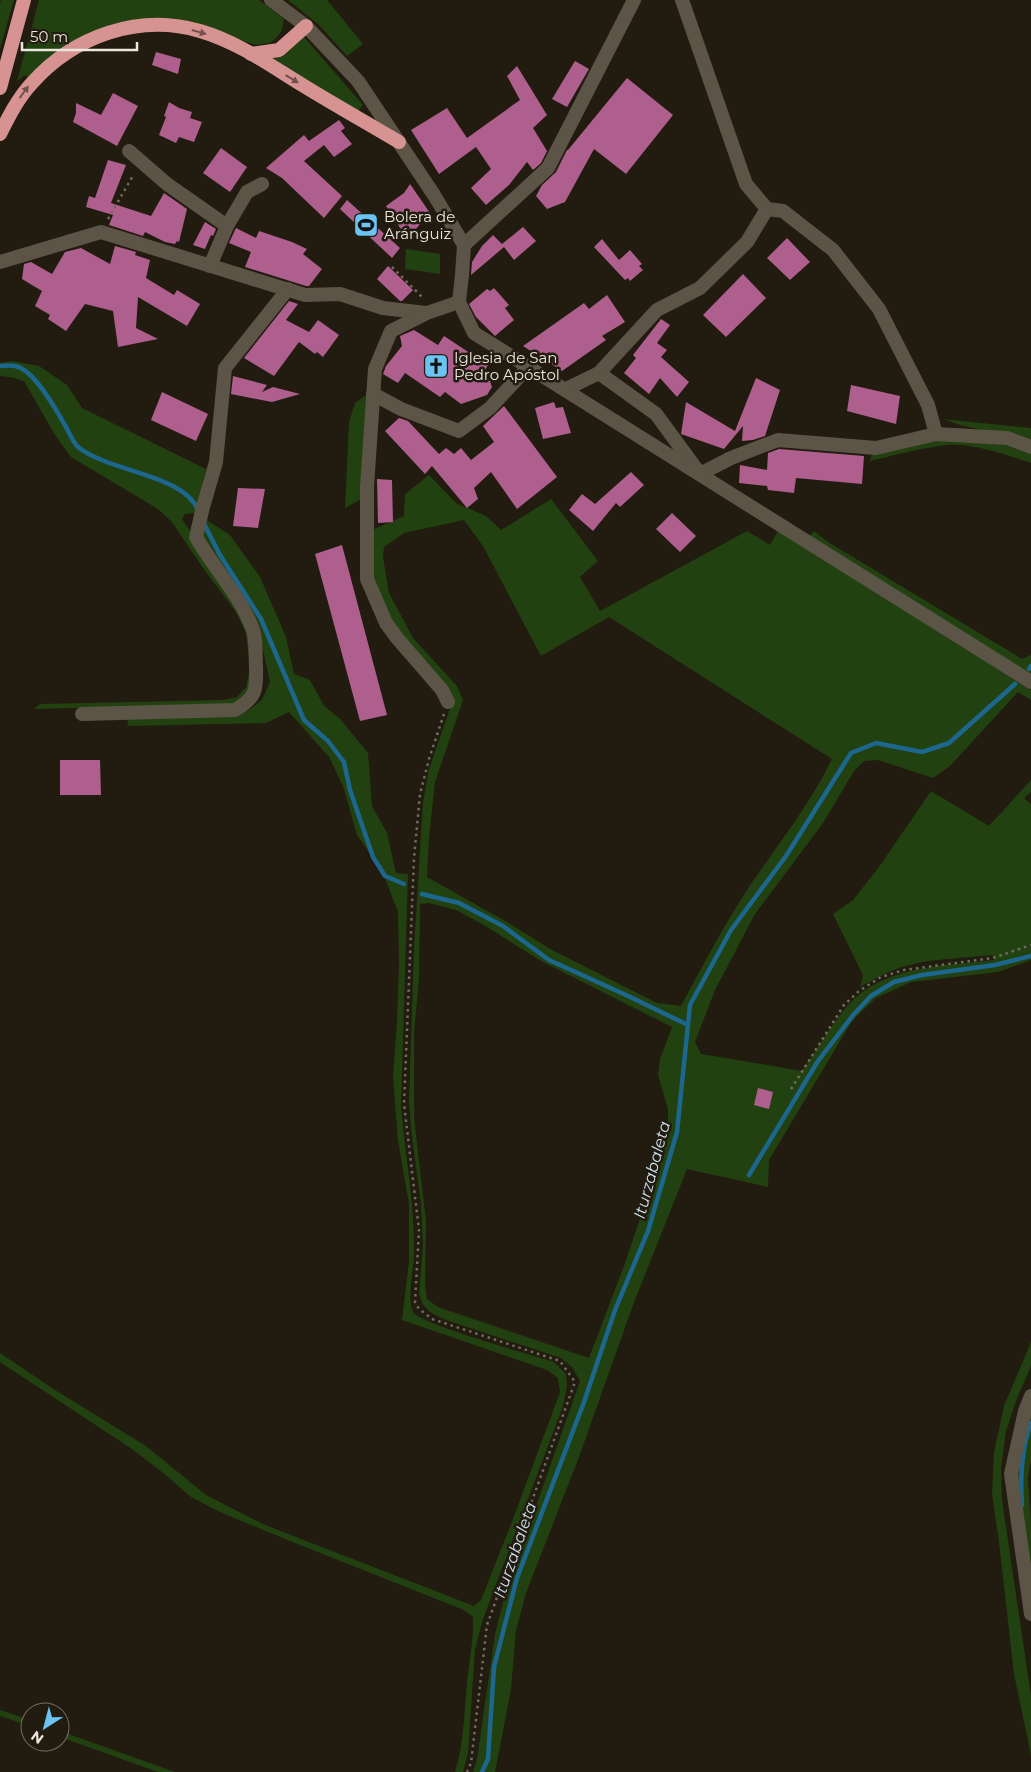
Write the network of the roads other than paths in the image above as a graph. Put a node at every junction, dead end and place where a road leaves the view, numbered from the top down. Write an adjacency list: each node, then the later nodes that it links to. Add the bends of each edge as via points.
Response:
1 (24, 0): 7 (highway)
2 (271, 0): 5 (street)
3 (634, 0): 14 (street, via 548,168)
4 (682, 0): 12 (street, via 746,184)
5 (306, 26): 6 (highway, via 279,50); 9 (street, via 358,81)
6 (251, 54): 8 (highway, one-way to 6, via 31,83 58,58 94,37 144,25 176,27 200,31); 9 (highway, one-way to 9)
7 (0, 88)
8 (0, 134)
9 (399, 142): 14 (street)
10 (128, 151): 13 (street, via 167,184)
11 (262, 184): 13 (street, via 247,192)
12 (767, 209): 21 (street, via 747,242 700,288 657,310); 24 (street, via 783,211 833,250 879,309 928,405)
13 (228, 226): 16 (street)
14 (464, 245): 18 (street)
15 (0, 262): 16 (street, via 101,232)
16 (210, 266): 17 (street)
17 (288, 289): 19 (street, via 304,295 340,294 383,308); 29 (street, via 225,368 216,462 196,537 252,626 257,687 246,703 235,710)
18 (459, 302): 19 (street); 20 (street, via 474,333)
19 (432, 311): 23 (street, via 391,331 375,369)
20 (529, 366): 22 (street); 23 (street, via 490,408 459,430 400,409)
21 (598, 372): 22 (street); 26 (street, via 656,414)
22 (566, 389): 26 (street)
23 (374, 394): 28 (street, via 367,487 367,579 386,622 442,690)
24 (936, 434): 25 (street, via 1007,438); 26 (street, via 876,448 778,440)
25 (1031, 447)
26 (700, 474): 27 (street)
27 (1031, 682)
28 (448, 702)
29 (82, 714)
30 (1031, 1396): 31 (street, via 1011,1474)
31 (1031, 1614)

